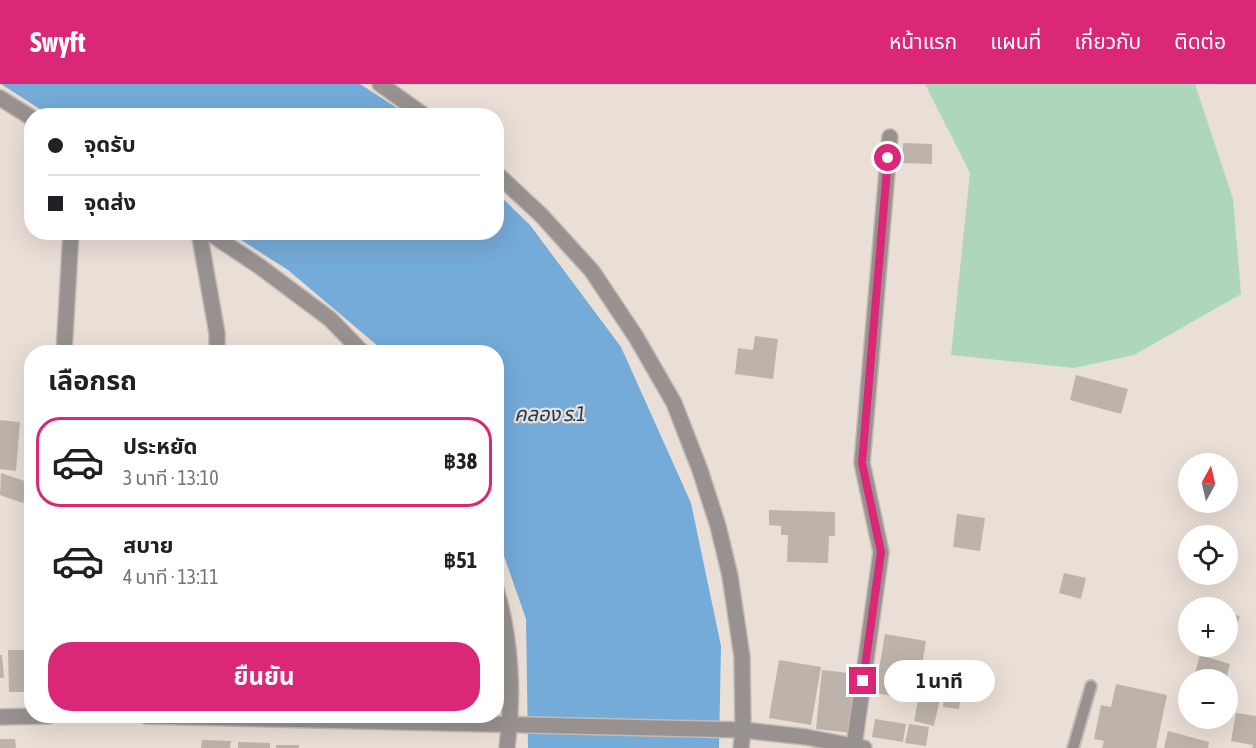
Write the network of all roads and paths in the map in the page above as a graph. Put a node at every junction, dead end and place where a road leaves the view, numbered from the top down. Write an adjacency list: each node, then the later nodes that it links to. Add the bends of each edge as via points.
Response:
1 (380, 84): 3 (street)
2 (0, 98): 4 (street)
3 (414, 108)
4 (24, 113)
5 (890, 137): 20 (street, via 862,463 881,552)
6 (504, 180): 19 (street, via 592,271 674,403 700,470 730,576 742,657)
7 (71, 240): 10 (street)
8 (201, 240): 11 (street)
9 (220, 240): 12 (street, via 330,320)
10 (64, 345)
11 (217, 345)
12 (355, 345)
13 (504, 627): 18 (street)
14 (1091, 686): 23 (lane)
15 (24, 716): 16 (street)
16 (0, 717)
17 (475, 723): 18 (street)
18 (510, 724): 19 (street); 21 (street)
19 (743, 730): 20 (street); 22 (street)
20 (859, 747)
21 (507, 748)
22 (741, 748)
23 (1073, 748)

